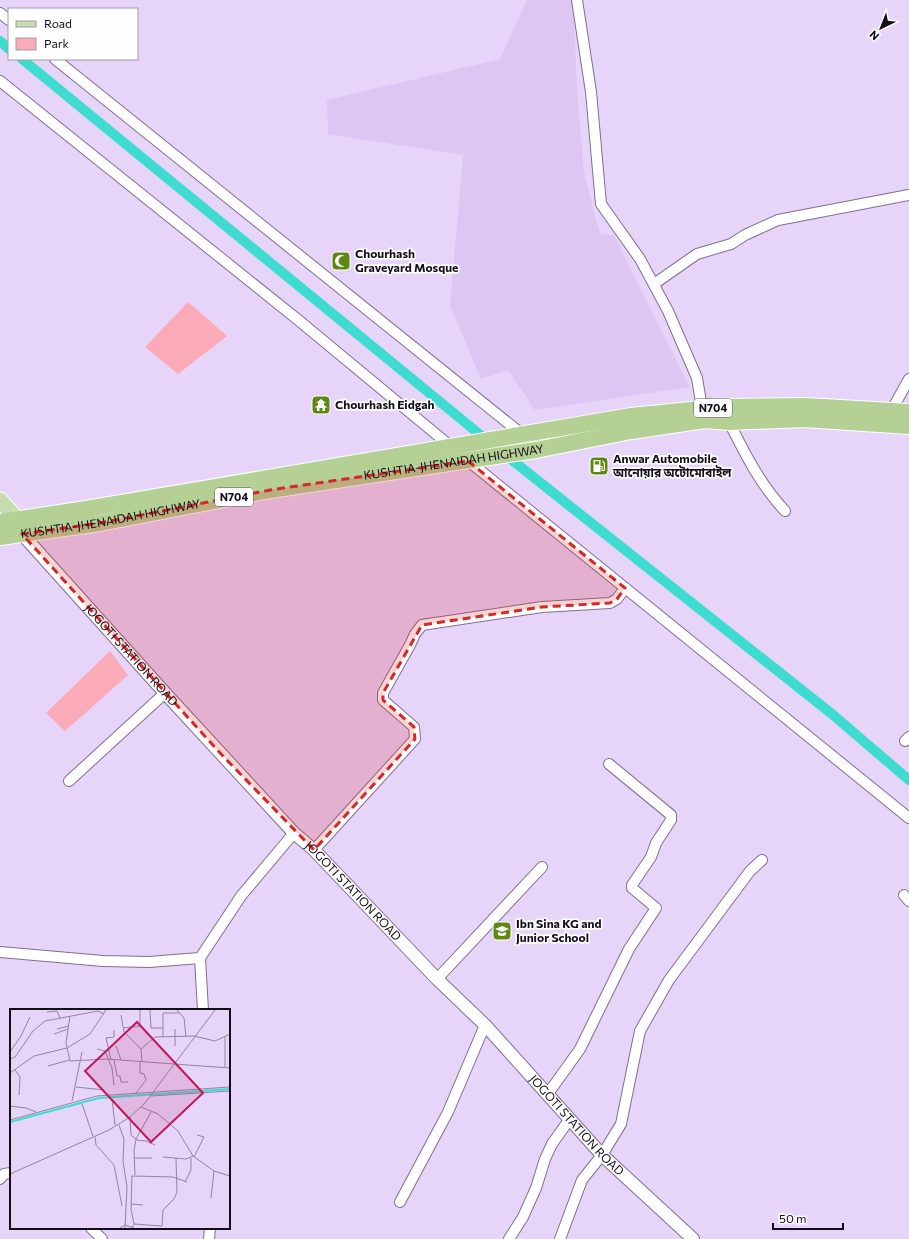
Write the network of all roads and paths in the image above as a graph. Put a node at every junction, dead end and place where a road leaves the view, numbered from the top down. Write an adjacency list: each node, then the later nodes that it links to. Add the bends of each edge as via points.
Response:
1 (577, 0): 7 (street, via 591,92 601,204 640,259)
2 (0, 12): 3 (street)
3 (8, 19)
4 (56, 60): 14 (street)
5 (0, 81): 15 (street)
6 (909, 196): 7 (street, via 778,220 745,234 731,244 698,254)
7 (654, 284): 10 (street, via 697,378)
8 (909, 378): 11 (street)
9 (909, 412): 11 (highway, KUSHTIA-JHENAIDAH HIGHWAY / N704)
10 (703, 414): 11 (highway, KUSHTIA-JHENAIDAH HIGHWAY / N704, via 806,406); 12 (highway, KUSHTIA-JHENAIDAH HIGHWAY / N704); 14 (highway, KUSHTIA-JHENAIDAH HIGHWAY / N704, via 631,416); 16 (highway, KUSHTIA-JHENAIDAH HIGHWAY / N704, via 631,431)
11 (888, 417): 12 (highway, KUSHTIA-JHENAIDAH HIGHWAY / N704); 13 (highway, KUSHTIA-JHENAIDAH HIGHWAY / N704)
12 (729, 422): 19 (street, via 754,470)
13 (909, 426)
14 (521, 435): 15 (highway, KUSHTIA-JHENAIDAH HIGHWAY / N704)
15 (457, 445): 16 (street); 17 (highway, KUSHTIA-JHENAIDAH HIGHWAY / N704)
16 (468, 461): 17 (highway, KUSHTIA-JHENAIDAH HIGHWAY / N704); 23 (street)
17 (278, 482): 21 (highway, KUSHTIA-JHENAIDAH HIGHWAY / N704, via 100,523)
18 (0, 500): 21 (main road)
19 (785, 511)
20 (0, 522): 21 (highway, KUSHTIA-JHENAIDAH HIGHWAY / N704)
21 (20, 527): 22 (highway, KUSHTIA-JHENAIDAH HIGHWAY / N704); 24 (street, JOGOTI STATION ROAD)
22 (0, 537)
23 (625, 588): 27 (street); 29 (street, via 617,599 610,603 542,607 422,625 414,634 382,693 383,700 414,727 415,739)
24 (165, 693): 26 (street); 28 (street, JOGOTI STATION ROAD)
25 (609, 764): 37 (street, via 671,815 671,820 656,842 651,857 632,885 632,888 656,908 629,949 580,1049)
26 (69, 782)
27 (909, 818)
28 (294, 833): 29 (street, JOGOTI STATION ROAD); 33 (street, via 241,896)
29 (314, 850): 34 (street, JOGOTI STATION ROAD)
30 (762, 860): 39 (street, via 750,871 669,980 640,1031 621,1124)
31 (542, 867): 34 (street)
32 (0, 952): 33 (street, via 103,961 149,962)
33 (200, 958): 35 (street)
34 (437, 979): 36 (street, JOGOTI STATION ROAD)
35 (203, 1009)
36 (485, 1025): 37 (street, JOGOTI STATION ROAD); 42 (street, via 448,1112)
37 (547, 1095): 38 (street, JOGOTI STATION ROAD)
38 (569, 1120): 39 (street, JOGOTI STATION ROAD); 47 (street, via 552,1144 523,1217)
39 (602, 1155): 48 (street, via 582,1180); 49 (street, JOGOTI STATION ROAD)
40 (10, 1173): 41 (street, via 4,1174)
41 (0, 1179)
42 (400, 1202)
43 (92, 1229): 45 (street)
44 (210, 1229): 46 (street)
45 (102, 1239)
46 (209, 1239)
47 (509, 1239)
48 (560, 1239)
49 (693, 1239)

